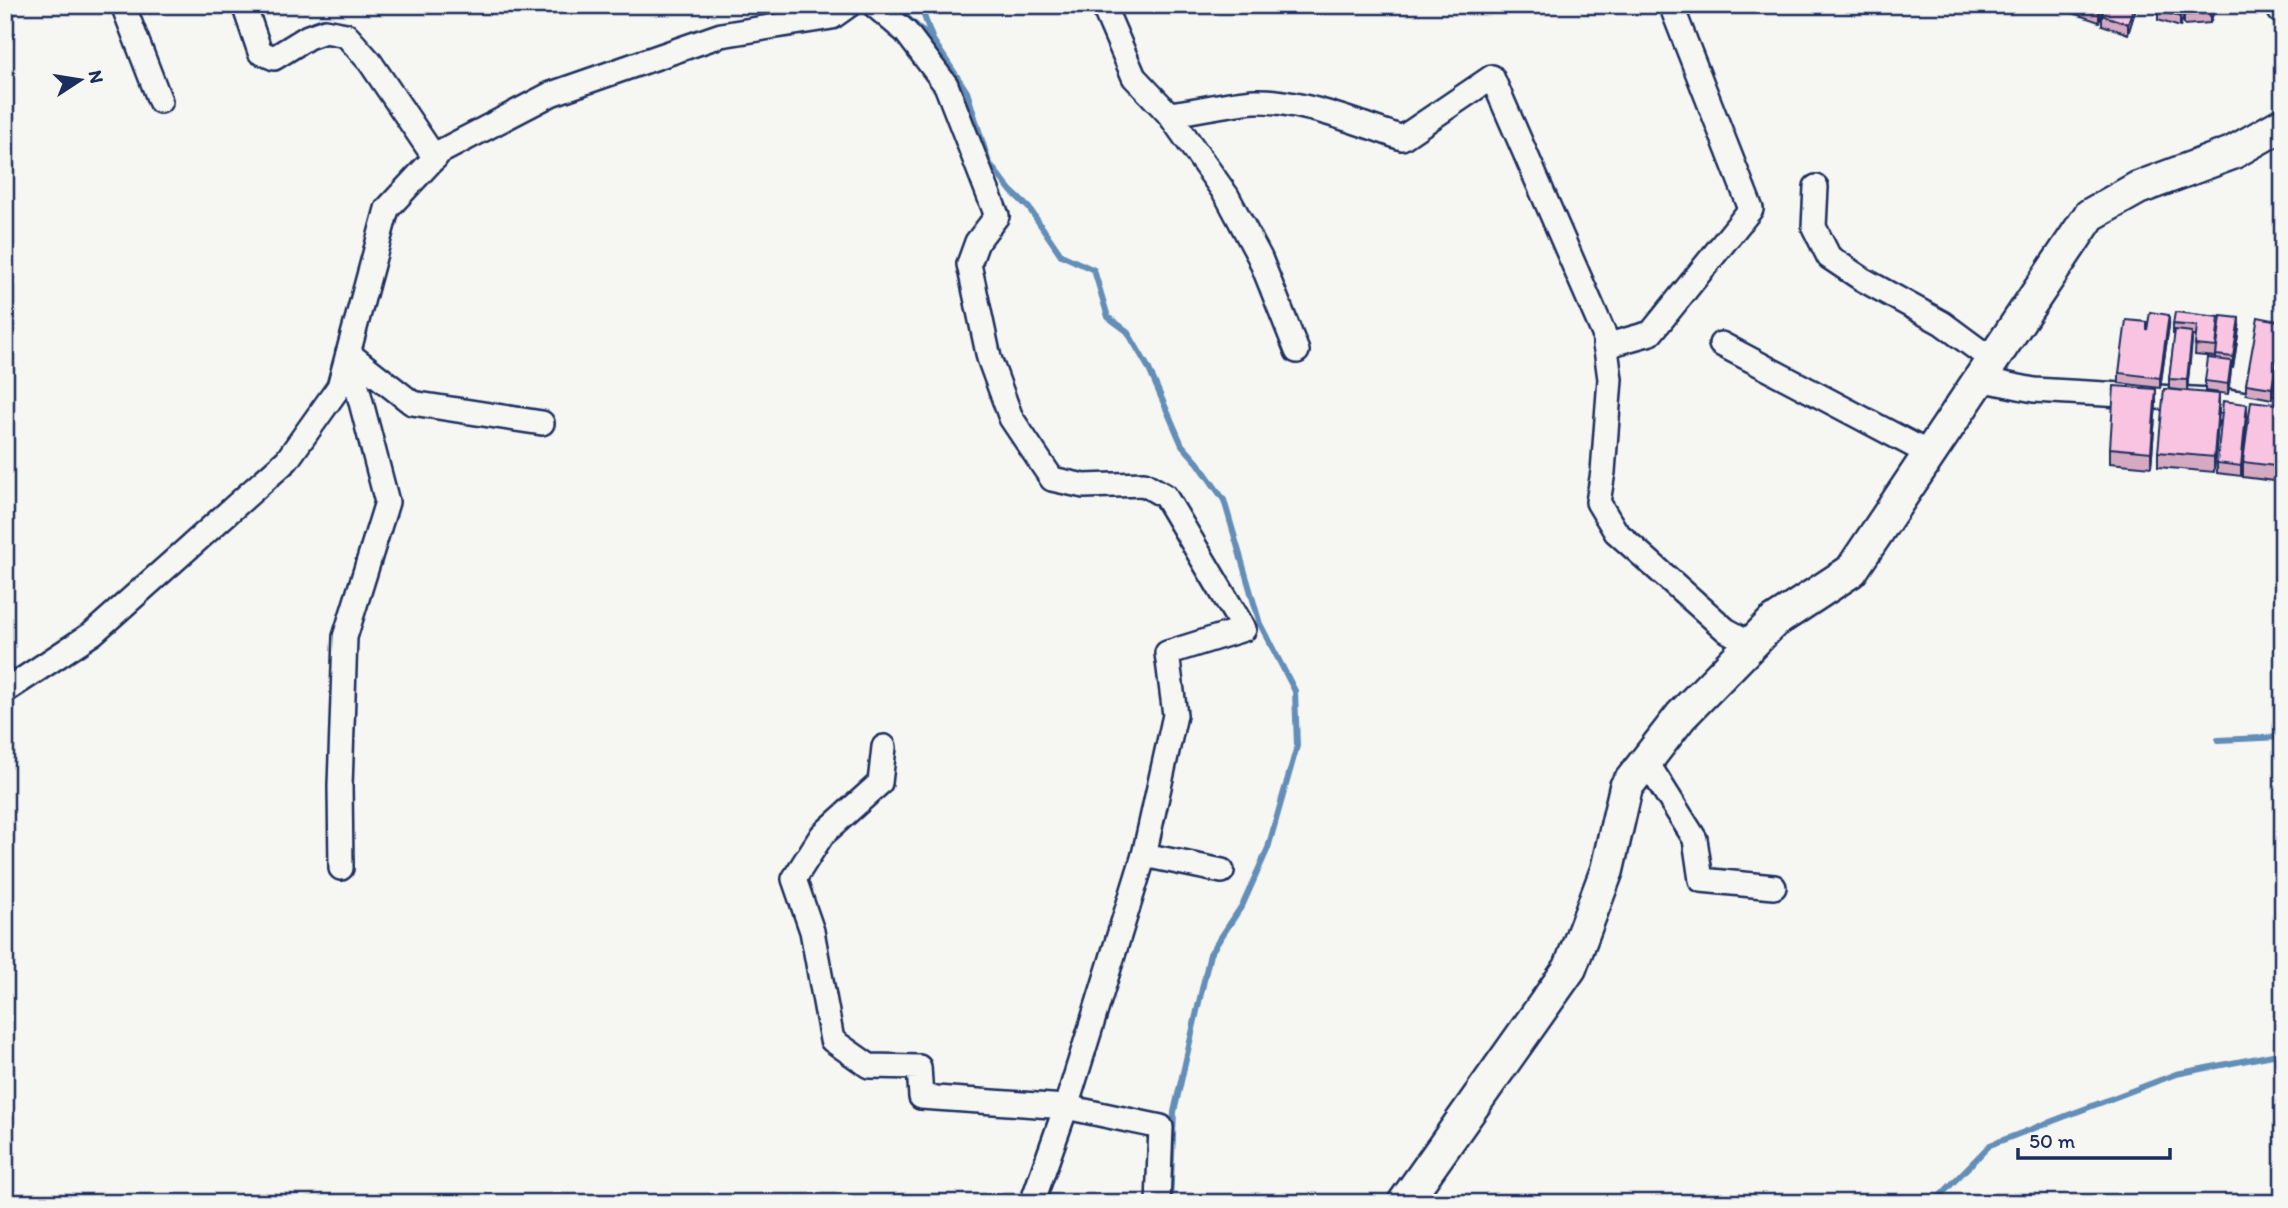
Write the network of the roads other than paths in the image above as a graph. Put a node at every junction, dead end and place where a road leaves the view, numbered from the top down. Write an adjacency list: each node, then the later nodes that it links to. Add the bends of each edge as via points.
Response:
1 (122, 5): 7 (street)
2 (244, 5): 10 (street, via 260,52 275,58 325,31 346,35 370,62)
3 (849, 5): 10 (street, via 832,17 721,35 551,94)
4 (874, 5): 24 (street, via 906,32 946,85 997,216 977,242 969,264 989,358 1011,418 1052,479 1084,486 1144,484 1165,496 1244,629 1167,653 1175,715)
5 (1103, 5): 8 (street, via 1134,77)
6 (1671, 5): 13 (street, via 1751,209 1651,333)
7 (160, 101)
8 (1169, 114): 13 (street, via 1256,101 1348,119 1402,138 1492,77 1604,334); 14 (street, via 1227,196 1260,258)
9 (2283, 124): 16 (street, via 2232,153 2138,188 2090,215)
10 (435, 158): 15 (street, via 387,209)
11 (1816, 187): 16 (street, via 1814,227 1829,257 1942,323)
12 (1721, 344): 19 (street)
13 (1605, 346): 20 (street, via 1610,379 1598,502 1616,532 1726,630)
14 (1297, 351)
15 (348, 353): 18 (street, via 412,403); 21 (street, via 339,387 287,460 93,633); 25 (street, via 387,502 345,637)
16 (1985, 370): 17 (street, via 2034,390 2228,401); 19 (street)
17 (2283, 410)
18 (542, 423)
19 (1930, 454): 20 (street, via 1851,571 1772,623)
20 (1752, 644): 23 (street, via 1681,716)
21 (5, 691)
22 (884, 747): 28 (street, via 880,783 822,835 794,879 812,931 832,1040 869,1066 919,1068 921,1097)
23 (1646, 761): 27 (street, via 1695,839 1701,880); 31 (street, via 1626,787 1607,870 1570,968)
24 (1144, 855): 26 (street); 28 (street)
25 (341, 868)
26 (1222, 871)
27 (1774, 887)
28 (1066, 1107): 29 (street); 30 (street, via 1161,1127)
29 (1032, 1203)
30 (1157, 1203)
31 (1404, 1203)

